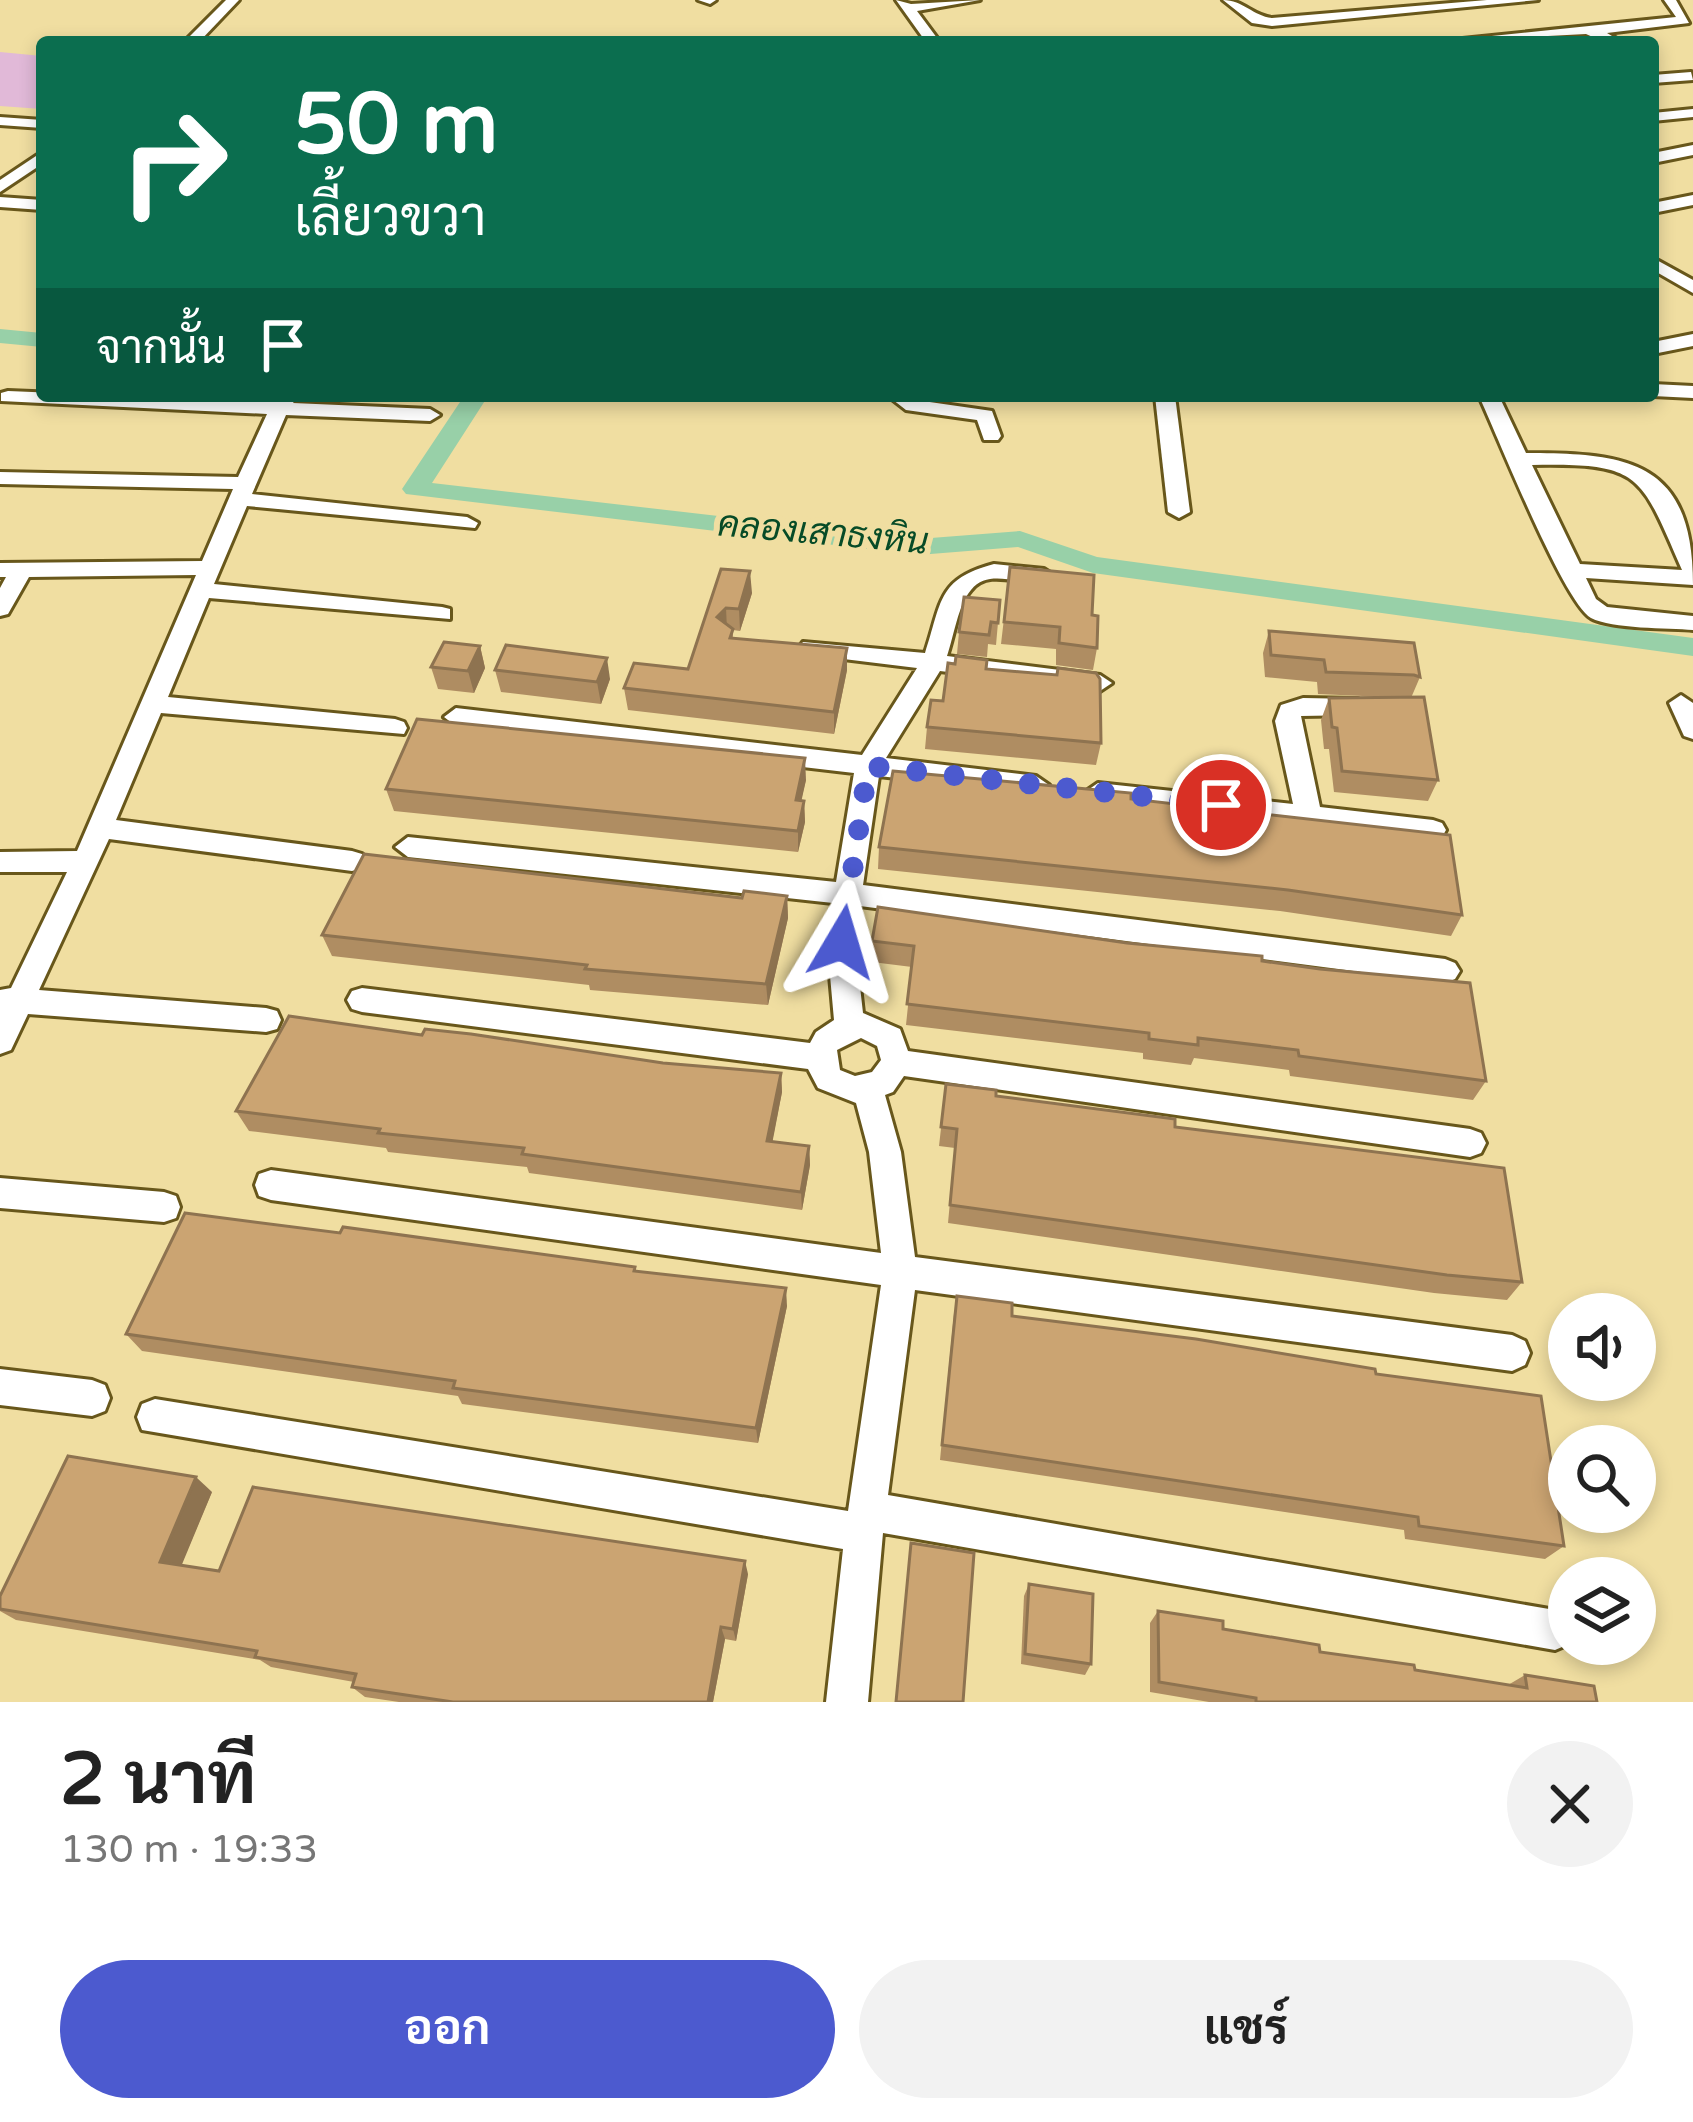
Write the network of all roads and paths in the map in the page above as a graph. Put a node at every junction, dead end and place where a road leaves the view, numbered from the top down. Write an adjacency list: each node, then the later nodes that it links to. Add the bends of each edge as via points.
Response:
1 (233, 0): 10 (street)
2 (974, 0): 6 (street)
3 (1229, 0): 7 (street, via 1257,20)
4 (1532, 0): 7 (street)
5 (1670, 0): 9 (street, via 1684,20)
6 (905, 4): 11 (street)
7 (1318, 19): 8 (street)
8 (1334, 31)
9 (1595, 31): 12 (street); 13 (street)
10 (197, 36)
11 (929, 36)
12 (1525, 36)
13 (1604, 36)
14 (1670, 62): 15 (street)
15 (1692, 76): 16 (street)
16 (1659, 79)
17 (1693, 113): 18 (street)
18 (1659, 116)
19 (0, 121): 20 (street)
20 (36, 124)
21 (1693, 150): 22 (street)
22 (1659, 157)
23 (0, 159): 24 (street)
24 (36, 159)
25 (36, 160): 26 (street)
26 (0, 187)
27 (1693, 200): 30 (street)
28 (0, 202): 29 (street)
29 (36, 205)
30 (1659, 207)
31 (1693, 266): 32 (street)
32 (1660, 267): 33 (street)
33 (1693, 288)
34 (1693, 340): 35 (street)
35 (1659, 347)
36 (1692, 390): 37 (street)
37 (1659, 391)
38 (8, 397): 39 (street)
39 (36, 398)
40 (284, 402): 44 (street); 48 (street)
41 (907, 402): 45 (street, via 985,415)
42 (1166, 402): 49 (street)
43 (1492, 402): 46 (street)
44 (430, 415)
45 (991, 436)
46 (1522, 459): 52 (street); 53 (street, via 1637,471 1652,486)
47 (0, 478): 48 (street)
48 (243, 491): 50 (street); 55 (street)
49 (1179, 512)
50 (466, 523)
51 (10, 570): 55 (street); 56 (street)
52 (1568, 570): 53 (street); 58 (street, via 1601,614)
53 (1693, 575)
54 (1055, 577): 60 (street, via 972,577 957,590)
55 (205, 579): 57 (street); 62 (street)
56 (0, 609)
57 (442, 614)
58 (1693, 622)
59 (779, 644): 60 (street)
60 (934, 661): 61 (street); 68 (street)
61 (1100, 683)
62 (152, 704): 66 (street); 70 (street)
63 (1681, 704): 67 (street)
64 (1385, 708): 69 (street, via 1290,711)
65 (456, 718): 68 (street)
66 (395, 728)
67 (1693, 730)
68 (868, 766): 69 (street); 76 (street)
69 (1309, 814): 71 (street)
70 (100, 828): 73 (street); 74 (street)
71 (1433, 830)
72 (408, 847): 76 (street)
73 (86, 861): 75 (street); 78 (street)
74 (352, 861)
75 (0, 862)
76 (847, 894): 77 (street); 81 (street)
77 (1445, 970)
78 (10, 1000): 80 (street); 82 (street)
79 (362, 1000): 83 (street)
80 (266, 1020)
81 (849, 1026): 83 (street, via 823,1043); 84 (street, via 878,1029)
82 (0, 1041)
83 (819, 1057): 85 (street, via 829,1079)
84 (897, 1062): 85 (street); 86 (street)
85 (868, 1089): 90 (street)
86 (1470, 1143)
87 (271, 1185): 90 (street)
88 (0, 1193): 89 (street)
89 (164, 1207)
90 (900, 1273): 91 (street); 95 (street)
91 (1512, 1353)
92 (0, 1388): 93 (street)
93 (92, 1398)
94 (155, 1418): 95 (street)
95 (867, 1522): 96 (street); 97 (street)
96 (1548, 1629)
97 (848, 1702)

